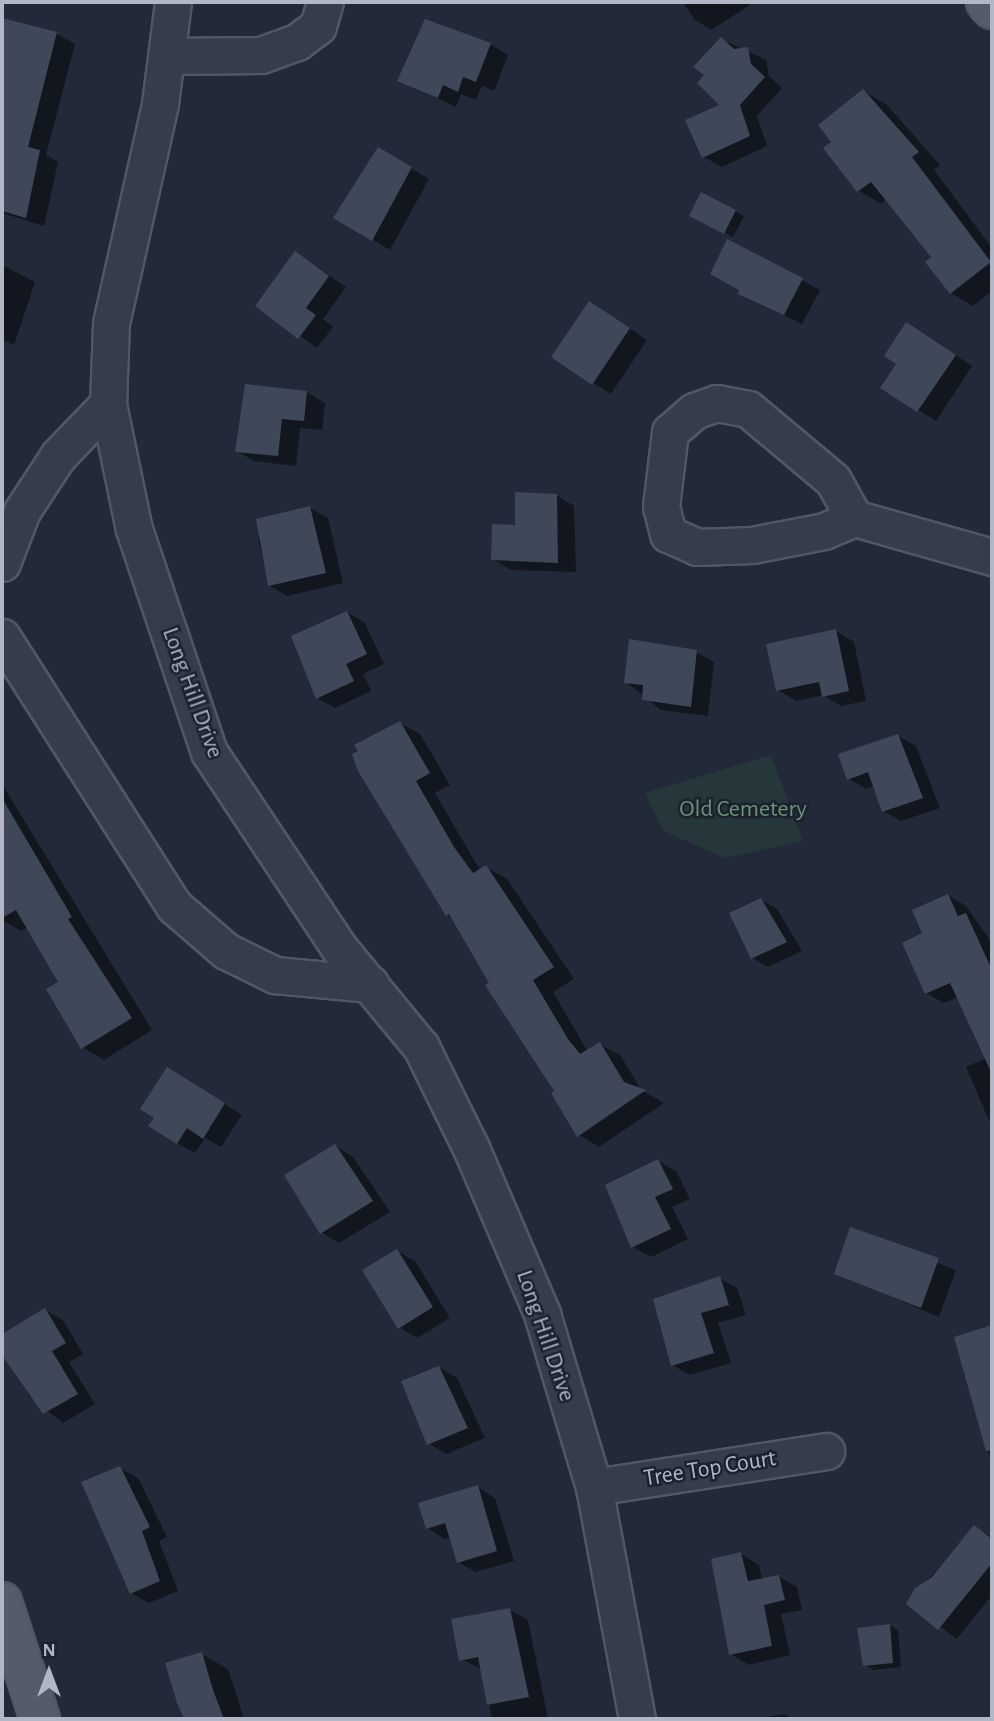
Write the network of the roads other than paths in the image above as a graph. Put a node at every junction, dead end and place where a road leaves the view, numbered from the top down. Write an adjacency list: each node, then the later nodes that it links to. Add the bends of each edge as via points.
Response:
1 (173, 2): 5 (street, Long Hill Drive)
2 (326, 2): 5 (street, via 318,26 298,42 261,55)
3 (986, 2): 4 (main road)
4 (992, 9)
5 (166, 56): 6 (street, Long Hill Drive, via 160,104 111,323)
6 (108, 404): 9 (street, via 58,456 22,511); 11 (street, Long Hill Drive, via 134,529 209,752 340,948)
7 (854, 518): 7 (street, via 833,480 748,409 717,403 694,411 670,432 661,506 668,534 697,547 752,545 824,531); 8 (street)
8 (992, 557)
9 (2, 563)
10 (2, 636): 11 (street, via 174,906 226,951 275,975)
11 (371, 984): 13 (street, Long Hill Drive, via 421,1047 471,1148 542,1314)
12 (826, 1451): 13 (street, Tree Top Court)
13 (594, 1487): 16 (street, Long Hill Drive)
14 (5, 1619): 15 (main road)
15 (40, 1719)
16 (637, 1719)

